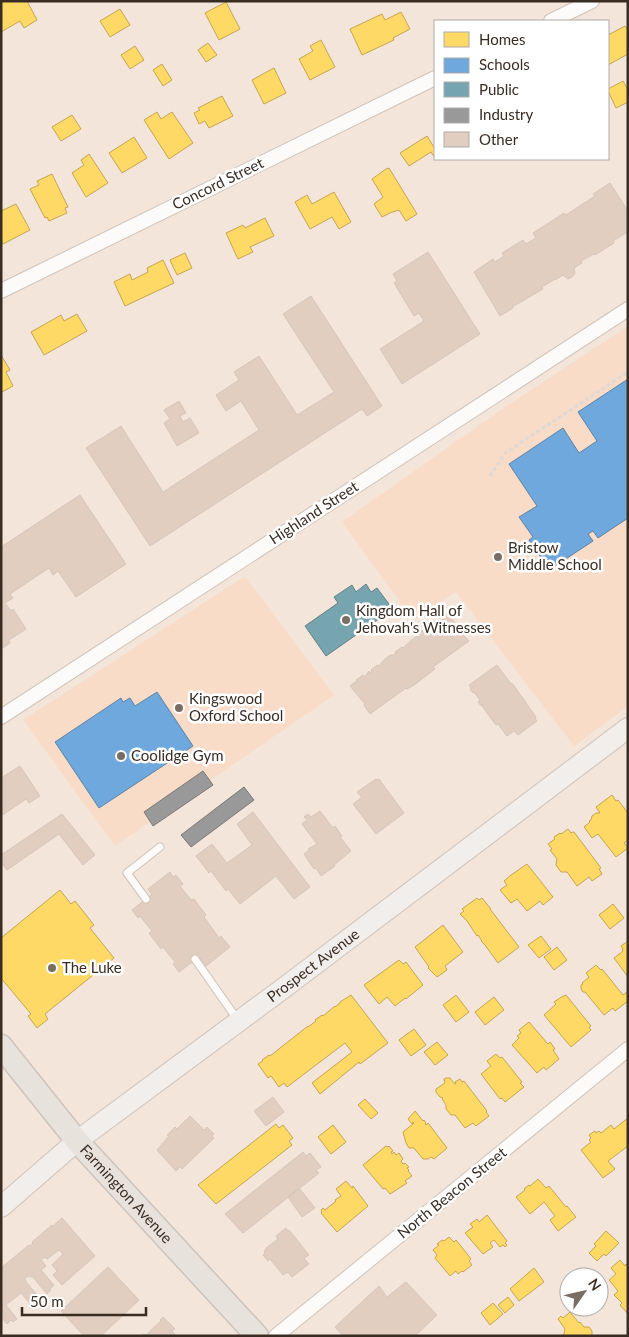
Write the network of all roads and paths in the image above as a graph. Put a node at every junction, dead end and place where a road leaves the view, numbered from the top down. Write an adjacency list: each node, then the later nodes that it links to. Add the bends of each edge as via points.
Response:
1 (592, 1): 2 (street)
2 (553, 20)
3 (434, 78): 4 (street, Concord Street)
4 (1, 291)
5 (628, 309): 8 (street, Highland Street)
6 (628, 372): 7 (path, via 505,453)
7 (490, 476)
8 (1, 717)
9 (628, 728): 13 (main road, Prospect Avenue)
10 (160, 847): 11 (lane, via 127,873)
11 (146, 898)
12 (196, 959): 13 (lane)
13 (239, 1021): 16 (main road, Prospect Avenue)
14 (1, 1046): 16 (main road, Farmington Avenue)
15 (628, 1049): 19 (street, North Beacon Street)
16 (78, 1141): 17 (main road, Prospect Avenue); 18 (main road, Farmington Avenue)
17 (1, 1207)
18 (257, 1336)
19 (276, 1336)

